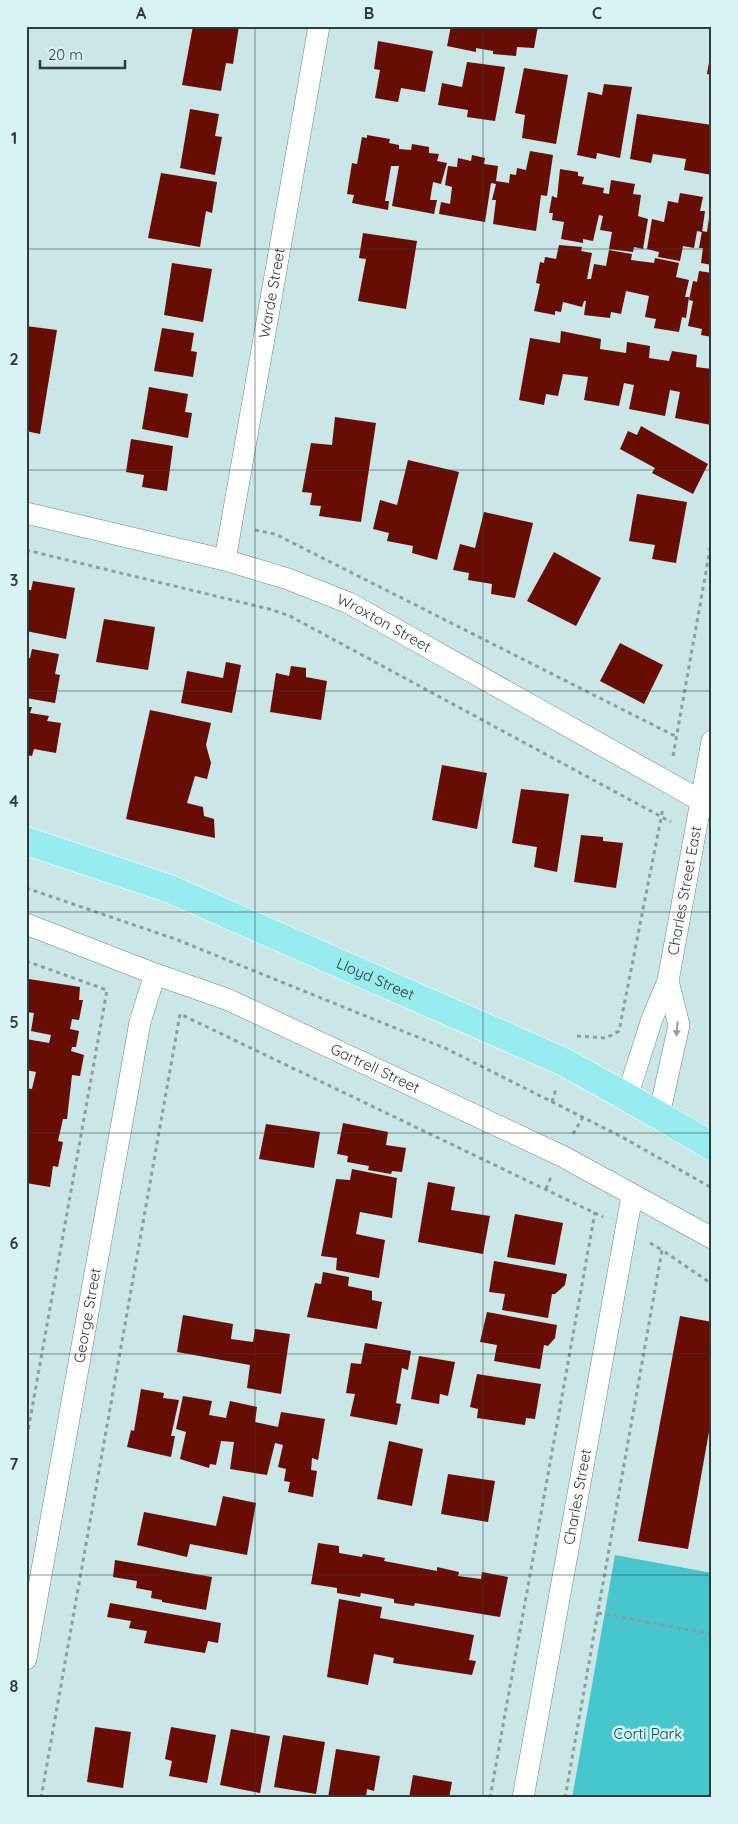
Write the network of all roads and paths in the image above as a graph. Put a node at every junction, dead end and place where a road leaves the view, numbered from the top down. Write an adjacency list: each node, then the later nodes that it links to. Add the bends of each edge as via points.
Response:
1 (319, 26): 6 (street, Warde Street)
2 (26, 513): 6 (street, Wroxton Street)
3 (250, 529): 7 (path, via 276,534)
4 (712, 538): 7 (path)
5 (26, 550): 12 (path, via 290,616)
6 (225, 560): 10 (street, Wroxton Street, via 288,578 349,603)
7 (677, 736): 9 (path)
8 (712, 741): 11 (street, Charles Street East)
9 (673, 756)
10 (668, 783): 11 (street, Wroxton Street); 12 (path)
11 (706, 804): 19 (street, Charles Street East)
12 (661, 816): 13 (path); 20 (path, via 619,1031 606,1038 570,1034)
13 (674, 823)
14 (26, 841): 20 (main road, Lloyd Street, via 170,889)
15 (26, 888): 24 (path, via 178,940 447,1049 622,1137)
16 (26, 924): 18 (street, Gartrell Street)
17 (26, 962): 31 (path, via 106,990)
18 (155, 974): 25 (street, Gartrell Street, via 229,1000 562,1156); 34 (street, George Street, via 140,1022)
19 (668, 981): 21 (street, Charles Street East, via 652,1019); 22 (street, Charles Street East, one-way to 22, via 679,1025)
20 (564, 1062): 21 (main road, Lloyd Street)
21 (628, 1097): 22 (main road, Lloyd Street)
22 (659, 1115): 23 (main road, Lloyd Street)
23 (712, 1146)
24 (712, 1188)
25 (632, 1196): 27 (street, Charles Street); 28 (street, Gartrell Street)
26 (595, 1212): 27 (path); 35 (path, via 180,1014); 36 (path)
27 (626, 1230): 29 (path); 37 (street, Charles Street)
28 (712, 1238)
29 (662, 1250): 30 (path); 32 (path)
30 (712, 1284)
31 (26, 1442)
32 (598, 1613): 33 (path); 38 (path)
33 (712, 1634)
34 (26, 1659)
35 (40, 1798)
36 (490, 1798)
37 (524, 1798)
38 (565, 1798)

